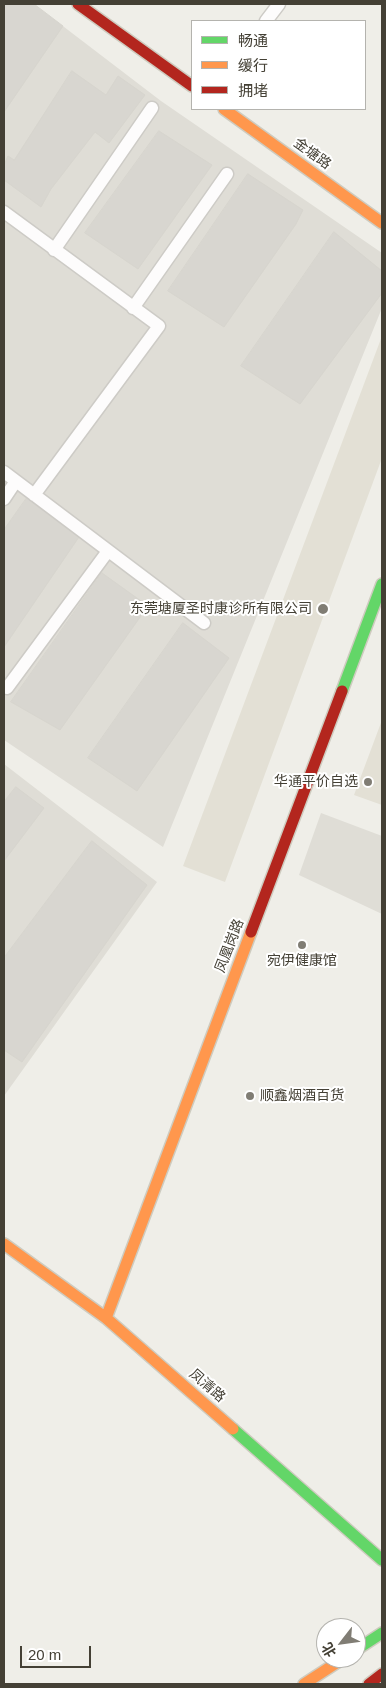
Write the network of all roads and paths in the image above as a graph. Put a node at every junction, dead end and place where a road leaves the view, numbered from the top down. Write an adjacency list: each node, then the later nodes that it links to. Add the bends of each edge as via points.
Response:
1 (78, 4): 4 (street)
2 (279, 4): 3 (lane)
3 (267, 20)
4 (191, 85)
5 (152, 108): 10 (lane)
6 (225, 110): 9 (street, 金塘路)
7 (227, 174): 11 (lane)
8 (4, 212): 10 (lane)
9 (382, 223)
10 (54, 250): 11 (lane)
11 (132, 308): 14 (lane, via 159,326)
12 (4, 472): 13 (lane)
13 (16, 481): 14 (lane); 15 (lane)
14 (34, 495): 16 (lane)
15 (4, 499)
16 (108, 551): 18 (lane); 19 (lane)
17 (382, 584): 21 (street, 凤凰岗路)
18 (204, 623)
19 (7, 688)
20 (4, 1244): 21 (street, 凤清路)
21 (106, 1318): 22 (street, 凤清路)
22 (382, 1560)
23 (382, 1633): 24 (street)
24 (366, 1643)
25 (329, 1668): 27 (street)
26 (382, 1674): 28 (street)
27 (304, 1684)
28 (369, 1684)

